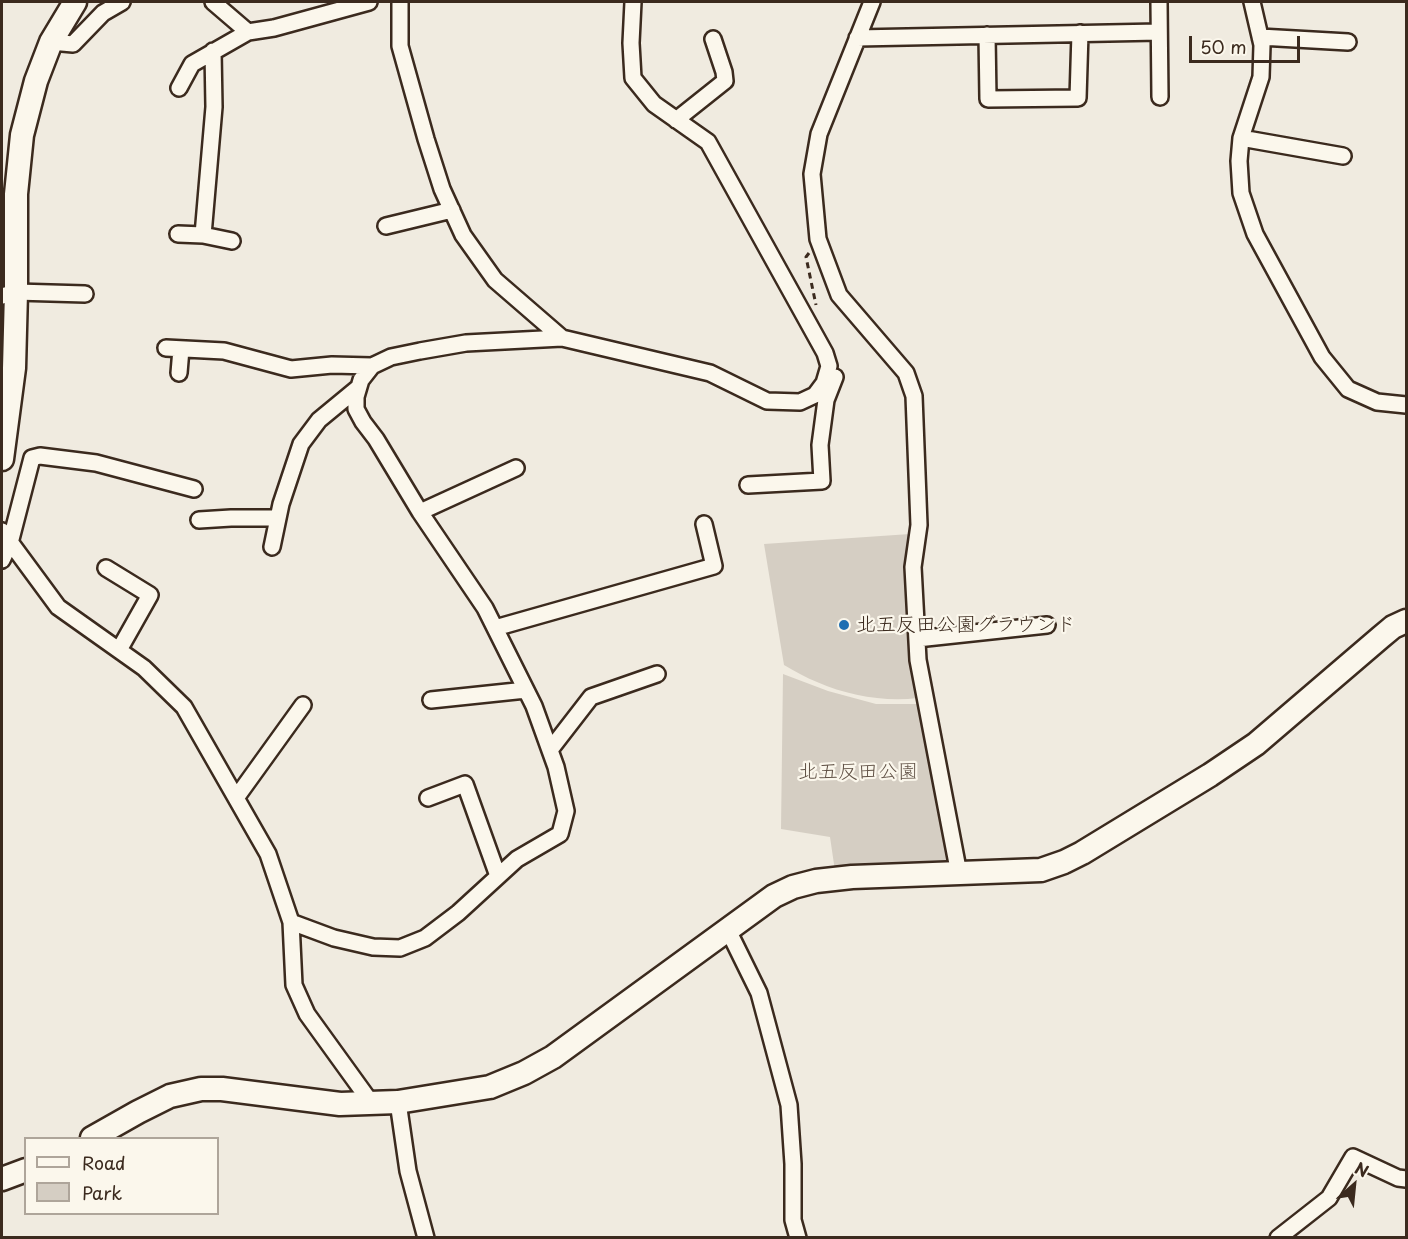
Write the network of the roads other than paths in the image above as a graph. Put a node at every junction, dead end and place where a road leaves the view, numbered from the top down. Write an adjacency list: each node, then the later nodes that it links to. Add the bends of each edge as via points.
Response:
1 (75, 2): 17 (street)
2 (123, 2): 17 (street, via 103,13 74,44)
3 (213, 2): 10 (street)
4 (369, 2): 10 (street)
5 (400, 2): 25 (street, via 400,46 426,139)
6 (633, 2): 22 (street, via 633,78 654,104)
7 (872, 2): 14 (street)
8 (1159, 2): 11 (street)
9 (1251, 2): 15 (street)
10 (248, 32): 19 (street)
11 (1159, 32): 12 (street); 21 (street)
12 (1080, 33): 13 (street); 13 (street, via 1078,98 988,99)
13 (987, 35): 14 (street)
14 (857, 38): 53 (street, via 819,134 812,174 818,239 838,295 906,373 914,396 919,525 913,567)
15 (1260, 38): 18 (street); 23 (street, via 1261,77)
16 (713, 39): 22 (street, via 725,81)
17 (51, 42): 30 (street, via 22,135)
18 (1348, 42)
19 (213, 51): 20 (street, via 192,64); 28 (street, via 214,106)
20 (179, 88)
21 (1160, 97)
22 (676, 120): 33 (street, via 708,142)
23 (1241, 138): 24 (street); 37 (street, via 1241,193 1255,234 1322,357 1348,389 1377,402)
24 (1343, 156)
25 (452, 210): 26 (street); 32 (street, via 463,235 495,280)
26 (386, 226)
27 (178, 234): 28 (street)
28 (203, 235): 29 (street)
29 (232, 241)
30 (9, 294): 31 (street); 38 (street, via 14,368)
31 (85, 294)
32 (562, 338): 33 (street, via 710,373 767,401 800,402 815,395 824,382); 34 (street, via 466,343 391,357)
33 (827, 358): 40 (street, via 834,360 835,378 826,400 820,445 822,481)
34 (372, 366): 35 (street, via 291,369 224,351 174,348); 36 (street)
35 (180, 373)
36 (359, 387): 42 (street, via 356,409); 43 (street, via 319,420 301,444)
37 (1407, 405)
38 (2, 459)
39 (516, 468): 42 (street)
40 (748, 485)
41 (194, 489): 46 (street, via 96,463 32,458)
42 (420, 512): 52 (street)
43 (278, 518): 44 (street); 47 (street)
44 (199, 520)
45 (704, 524): 52 (street, via 714,566)
46 (5, 537): 48 (street); 54 (street, via 58,607)
47 (272, 547)
48 (2, 560)
49 (106, 568): 54 (street, via 150,595)
50 (1407, 621): 62 (street, via 1393,627 1256,744 1082,853 1041,870)
51 (1047, 625): 53 (street)
52 (495, 628): 56 (street)
53 (917, 639): 62 (street)
54 (119, 650): 60 (street, via 184,707)
55 (657, 674): 59 (street, via 591,697)
56 (526, 690): 57 (street); 59 (street)
57 (431, 700)
58 (303, 705): 60 (street)
59 (550, 750): 63 (street, via 566,811 560,834 517,859)
60 (236, 798): 64 (street, via 268,854)
61 (428, 798): 63 (street, via 465,784)
62 (959, 874): 65 (street, via 816,881 774,896)
63 (498, 876): 64 (street, via 425,938 400,948 372,947 334,938)
64 (291, 922): 67 (street, via 294,985 307,1014)
65 (728, 930): 66 (street, via 553,1057 524,1073 490,1087); 73 (street, via 759,993 789,1105 793,1220)
66 (398, 1102): 67 (street); 72 (street, via 408,1171)
67 (372, 1104): 68 (street, via 201,1089 170,1096)
68 (94, 1137)
69 (24, 1171): 70 (street)
70 (2, 1179)
71 (1407, 1179): 74 (street, via 1353,1157 1329,1198)
72 (426, 1238)
73 (798, 1238)
74 (1278, 1238)

